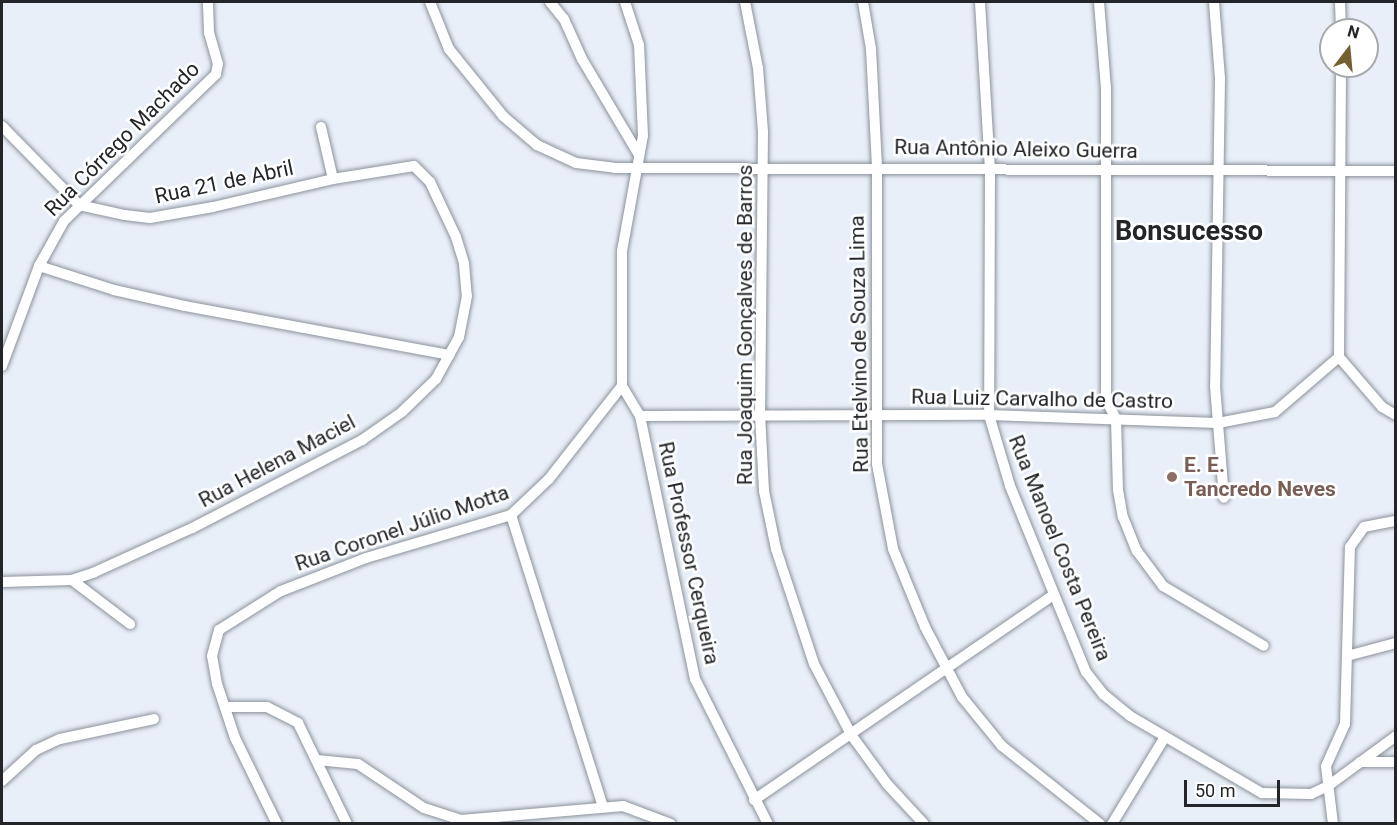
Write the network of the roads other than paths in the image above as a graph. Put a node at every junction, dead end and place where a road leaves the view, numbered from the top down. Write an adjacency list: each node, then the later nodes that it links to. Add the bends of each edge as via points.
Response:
1 (208, 2): 26 (street, Rua Córrego Machado, via 209,33 218,64 216,75)
2 (430, 2): 19 (street, Rua Antônio Aleixo Guerra, via 438,29 460,65 503,116 537,145 576,163)
3 (550, 2): 15 (street, via 564,19 582,59)
4 (625, 2): 15 (street, via 639,45 643,77 643,136)
5 (745, 2): 17 (street, Rua Joaquim Gonçalves de Barros, via 758,68)
6 (863, 2): 18 (street, Rua Etelvino de Souza Lima, via 871,49)
7 (980, 2): 20 (street, Rua Manoel Costa Pereira)
8 (1099, 2): 21 (street, via 1105,57)
9 (1214, 2): 22 (street, via 1220,78)
10 (1340, 2): 11 (street)
11 (1341, 18)
12 (1341, 78): 23 (street)
13 (2, 126): 26 (street)
14 (321, 128): 25 (street)
15 (639, 155): 19 (street)
16 (414, 166): 25 (street, Rua 21 de Abril); 28 (street, Rua Helena Maciel, via 430,182 456,237 467,277 465,315)
17 (764, 167): 18 (street, Rua Antônio Aleixo Guerra); 19 (street, Rua Antônio Aleixo Guerra); 32 (street, Rua Joaquim Gonçalves de Barros)
18 (877, 167): 20 (street, Rua Antônio Aleixo Guerra); 34 (street, Rua Etelvino de Souza Lima)
19 (636, 168): 31 (street, via 622,251)
20 (990, 168): 21 (street, Rua Antônio Aleixo Guerra); 35 (street, Rua Manoel Costa Pereira)
21 (1105, 169): 22 (street, Rua Antônio Aleixo Guerra); 37 (street, via 1106,400)
22 (1217, 169): 23 (street, Rua Antônio Aleixo Guerra); 38 (street)
23 (1341, 170): 24 (street, Rua Antônio Aleixo Guerra); 29 (street)
24 (1395, 171)
25 (333, 179): 26 (street, Rua 21 de Abril, via 150,218)
26 (79, 205): 27 (street, Rua Córrego Machado, via 50,242)
27 (39, 266): 28 (street, via 114,290 184,306); 30 (street, Rua Córrego Machado)
28 (450, 355): 42 (street, Rua Helena Maciel, via 422,394 362,440 192,528)
29 (1339, 357): 33 (street, via 1382,407); 38 (street, Rua Luiz Carvalho de Castro, via 1275,412)
30 (2, 367)
31 (622, 386): 36 (street, Rua Professor Cerqueira); 40 (street, Rua Coronel Júlio Motta, via 549,479)
32 (760, 414): 34 (street, Rua Luiz Carvalho de Castro); 36 (street, Rua Luiz Carvalho de Castro); 52 (street, Rua Joaquim Gonçalves de Barros, via 764,491 776,549 814,664)
33 (1395, 414)
34 (875, 415): 35 (street, Rua Luiz Carvalho de Castro); 49 (street, Rua Etelvino de Souza Lima, via 877,464 893,549)
35 (989, 415): 37 (street, Rua Luiz Carvalho de Castro); 44 (street, Rua Manoel Costa Pereira, via 1010,486)
36 (640, 416): 60 (street, Rua Professor Cerqueira, via 687,651 722,738)
37 (1116, 419): 38 (street, Rua Luiz Carvalho de Castro); 47 (street, via 1118,490 1123,517 1151,573 1181,600)
38 (1218, 423): 39 (street)
39 (1224, 498)
40 (511, 515): 50 (street, Rua Coronel Júlio Motta, via 366,558 281,591 241,613 219,630 212,656); 61 (street)
41 (1395, 521): 48 (street, via 1364,527 1352,539)
42 (72, 580): 43 (street, Rua Helena Maciel); 45 (street)
43 (2, 582)
44 (1053, 595): 49 (street); 54 (street, Rua Manoel Costa Pereira, via 1086,672 1130,716)
45 (130, 624)
46 (1395, 643): 48 (street)
47 (1264, 646)
48 (1347, 656): 59 (street, via 1345,724 1328,759)
49 (946, 670): 52 (street); 67 (street, Rua Etelvino de Souza Lima, via 962,697 1002,746)
50 (225, 707): 55 (street, via 267,707 288,715 306,734); 63 (street, Rua Coronel Júlio Motta, via 235,738)
51 (154, 719): 58 (street, via 60,739 36,750)
52 (852, 736): 60 (street); 66 (street, Rua Joaquim Gonçalves de Barros, via 887,784)
53 (1395, 736): 56 (street, Rua Manoel Costa Pereira)
54 (1165, 737): 59 (street, Rua Manoel Costa Pereira, via 1262,793 1311,794); 68 (street)
55 (317, 760): 61 (street, via 357,764 424,808 461,820); 64 (street)
56 (1360, 762): 57 (street); 59 (street, Rua Manoel Costa Pereira)
57 (1395, 762)
58 (2, 781)
59 (1328, 786): 69 (street)
60 (754, 800): 62 (street, Rua Professor Cerqueira)
61 (603, 806): 65 (street, via 637,808)
62 (767, 823)
63 (277, 824)
64 (347, 824)
65 (671, 824)
66 (924, 824)
67 (1100, 824)
68 (1112, 824)
69 (1333, 824)

